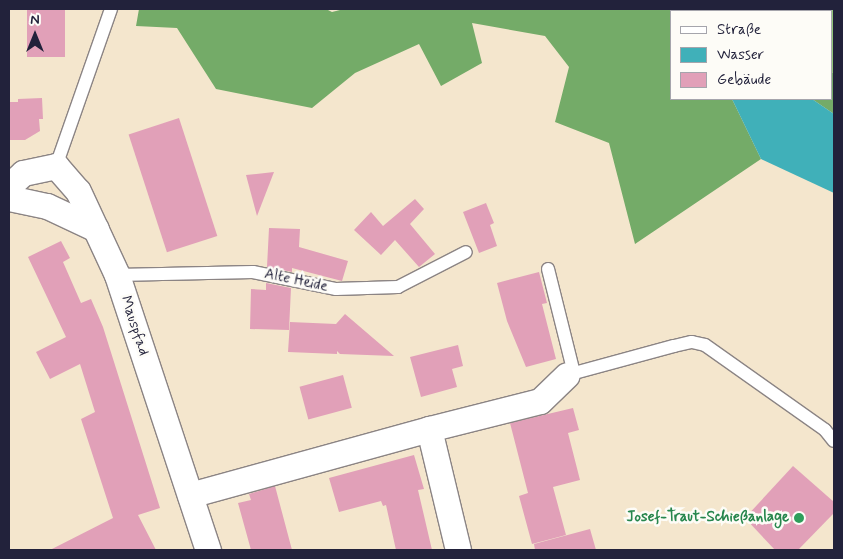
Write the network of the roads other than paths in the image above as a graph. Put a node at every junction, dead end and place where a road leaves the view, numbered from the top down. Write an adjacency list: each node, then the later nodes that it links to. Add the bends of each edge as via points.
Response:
1 (111, 9): 2 (lane)
2 (56, 166): 3 (street, via 23,173); 5 (street, Mauspfad, via 78,191)
3 (9, 186)
4 (9, 198): 5 (street, via 47,206)
5 (96, 229): 8 (street, Mauspfad)
6 (466, 252): 8 (lane, Alte Heide, via 398,287 336,289 253,272)
7 (548, 269): 9 (lane)
8 (117, 275): 12 (street, Mauspfad)
9 (571, 374): 10 (street, via 540,401); 11 (lane, via 692,342 705,345 825,430)
10 (429, 429): 12 (street); 14 (street)
11 (834, 441)
12 (190, 495): 13 (street, Mauspfad)
13 (208, 550)
14 (458, 550)

